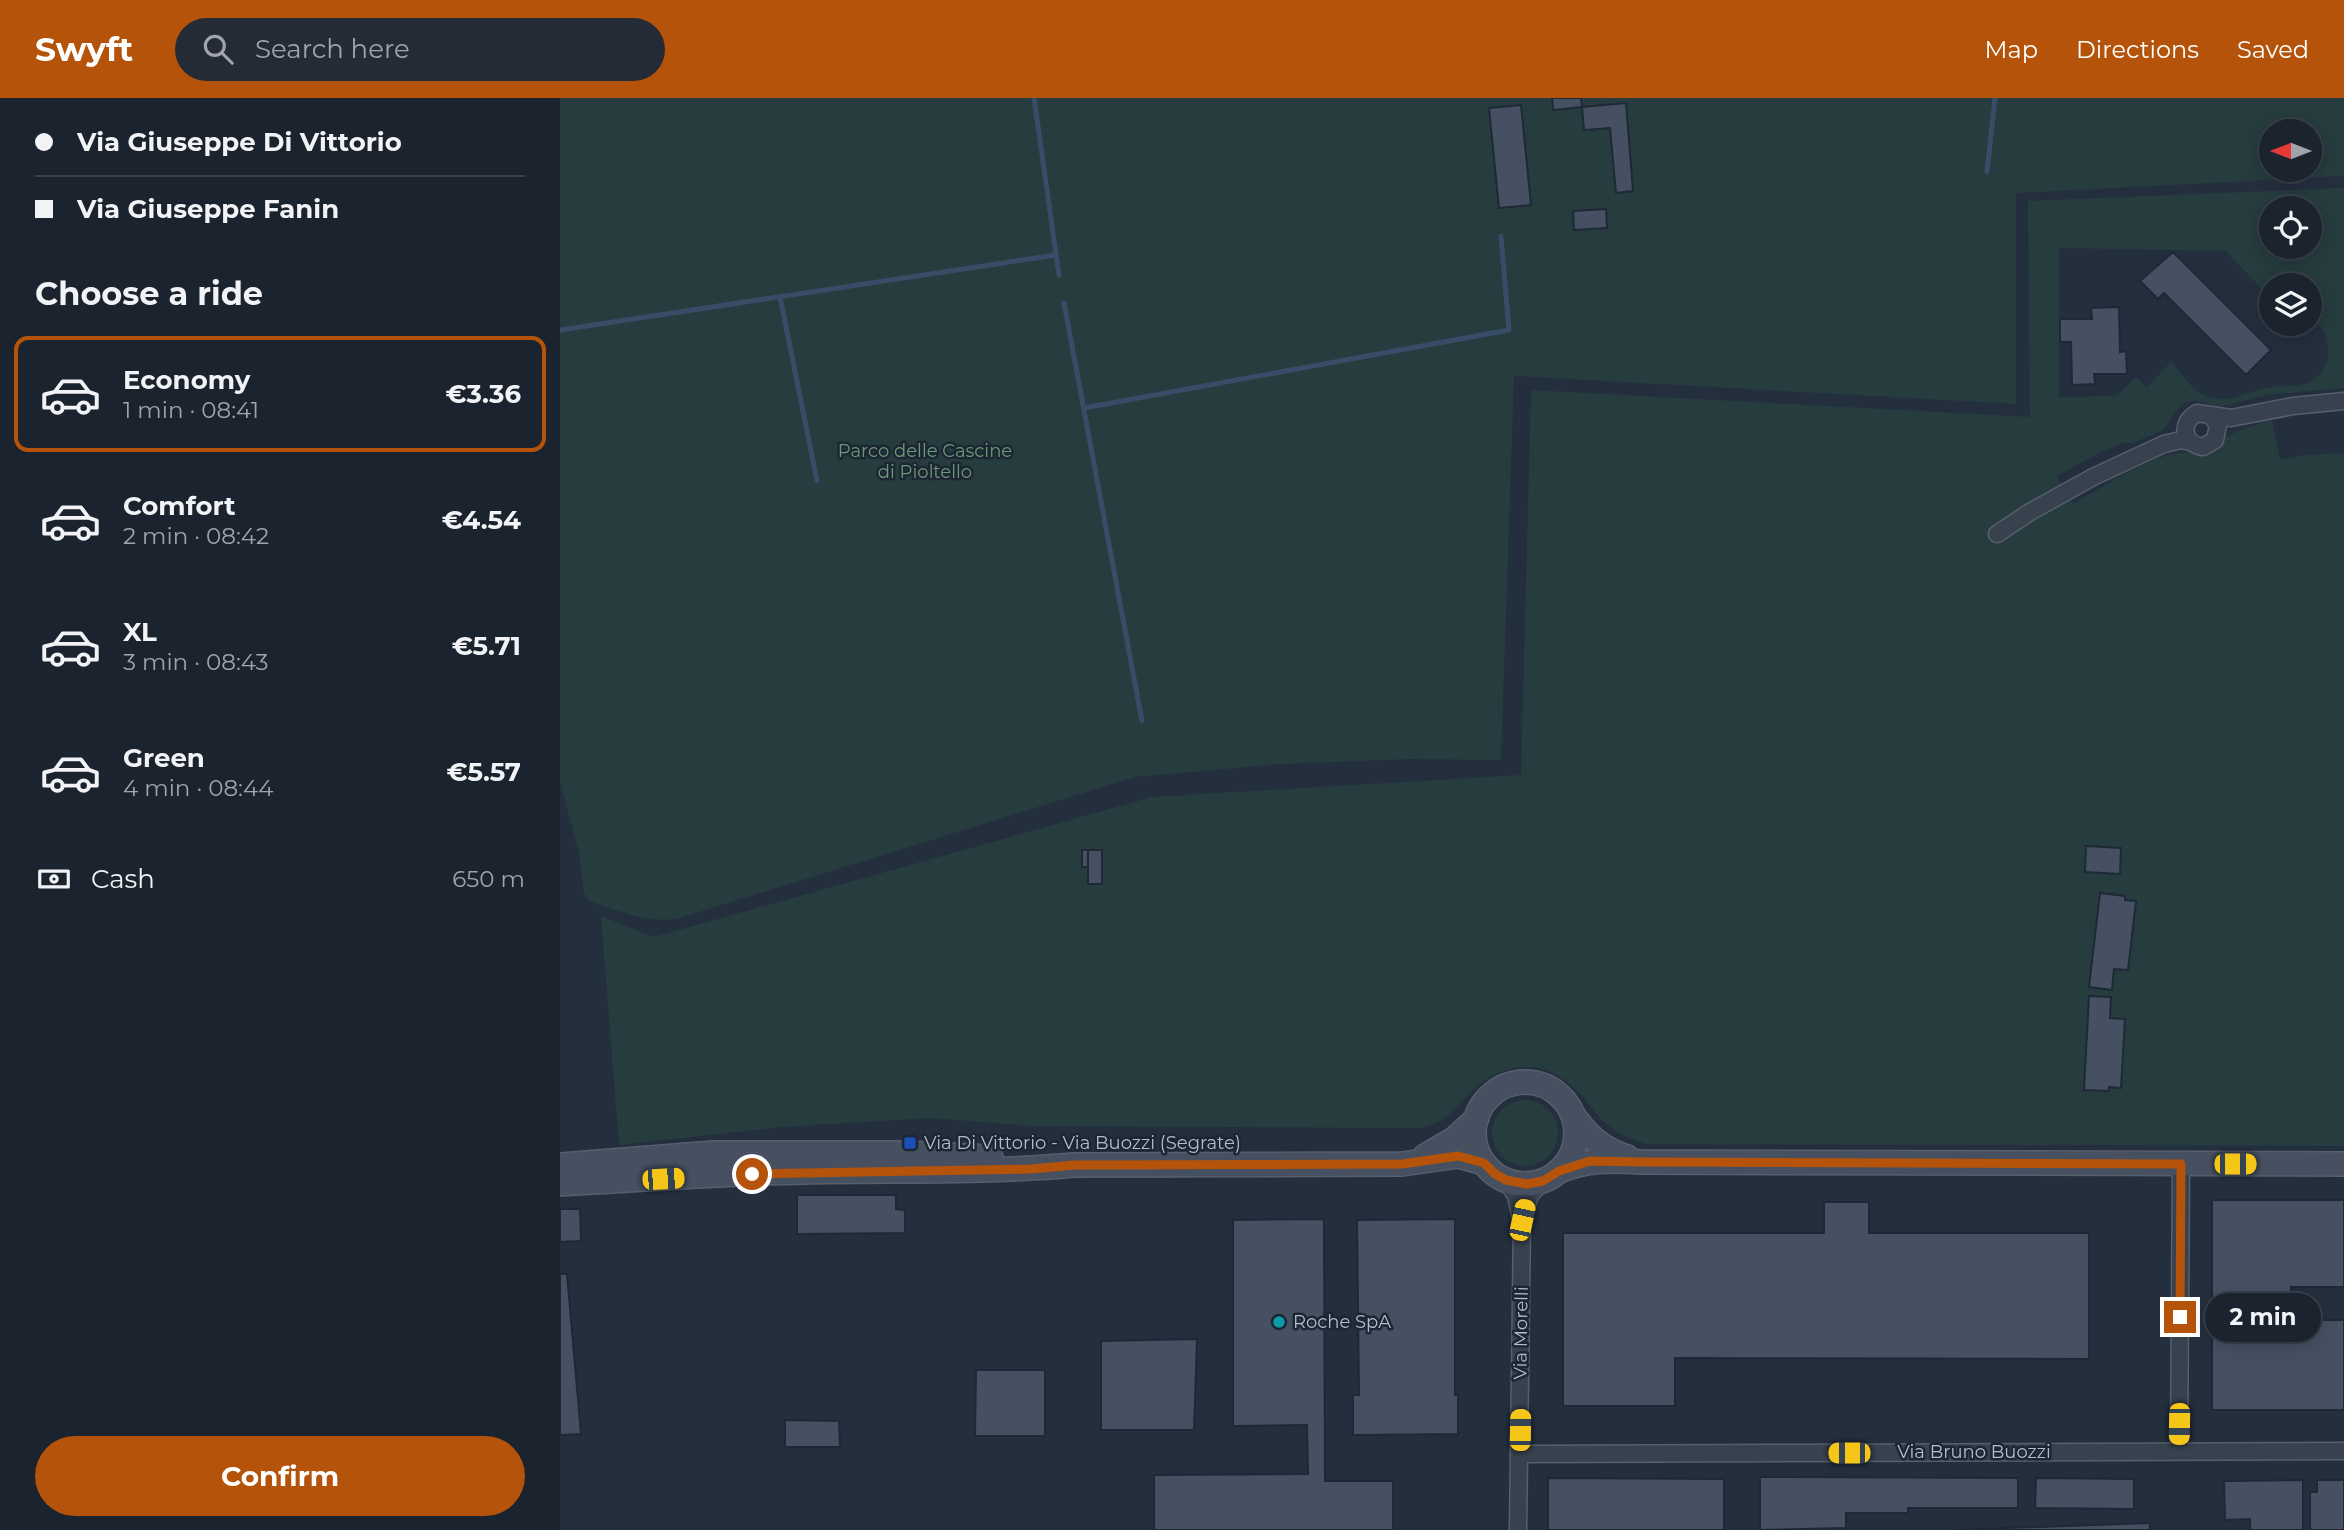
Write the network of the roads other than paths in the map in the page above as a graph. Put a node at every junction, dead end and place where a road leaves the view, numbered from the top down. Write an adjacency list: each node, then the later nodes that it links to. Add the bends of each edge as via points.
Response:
1 (2344, 401): 3 (street)
2 (2211, 416): 3 (street); 4 (street, via 2197,414); 5 (street, via 2218,425)
3 (2237, 418): 5 (street)
4 (2186, 425): 6 (street); 7 (street)
5 (2218, 436): 6 (street, via 2203,447)
6 (2190, 442): 7 (street)
7 (2164, 444): 8 (street, via 2093,477)
8 (1997, 534)
9 (1573, 1115): 10 (main road, via 1556,1093 1526,1082 1497,1090); 11 (main road, via 1594,1141); 18 (main road, via 1576,1129 1571,1155)
10 (1477, 1118): 12 (main road, via 1476,1145); 13 (main road, via 1454,1139)
11 (1640, 1162): 14 (main road); 18 (main road, via 1590,1161)
12 (1484, 1163): 13 (main road, via 1458,1156); 19 (main road)
13 (1402, 1164): 17 (main road)
14 (2181, 1164): 15 (main road); 22 (street)
15 (2344, 1164)
16 (560, 1165): 17 (main road, via 698,1153 788,1152 951,1154)
17 (1074, 1165): 20 (main road)
18 (1551, 1176): 19 (main road, via 1527,1184); 21 (street, Via Morelli, via 1530,1195)
19 (1506, 1180): 21 (street, Via Morelli)
20 (560, 1184)
21 (1522, 1220): 24 (street, Via Morelli)
22 (2179, 1451): 23 (street, Via Bruno Buozzi); 24 (street, Via Bruno Buozzi)
23 (2344, 1451)
24 (1519, 1454): 25 (street, Via Morelli)
25 (1518, 1530)

